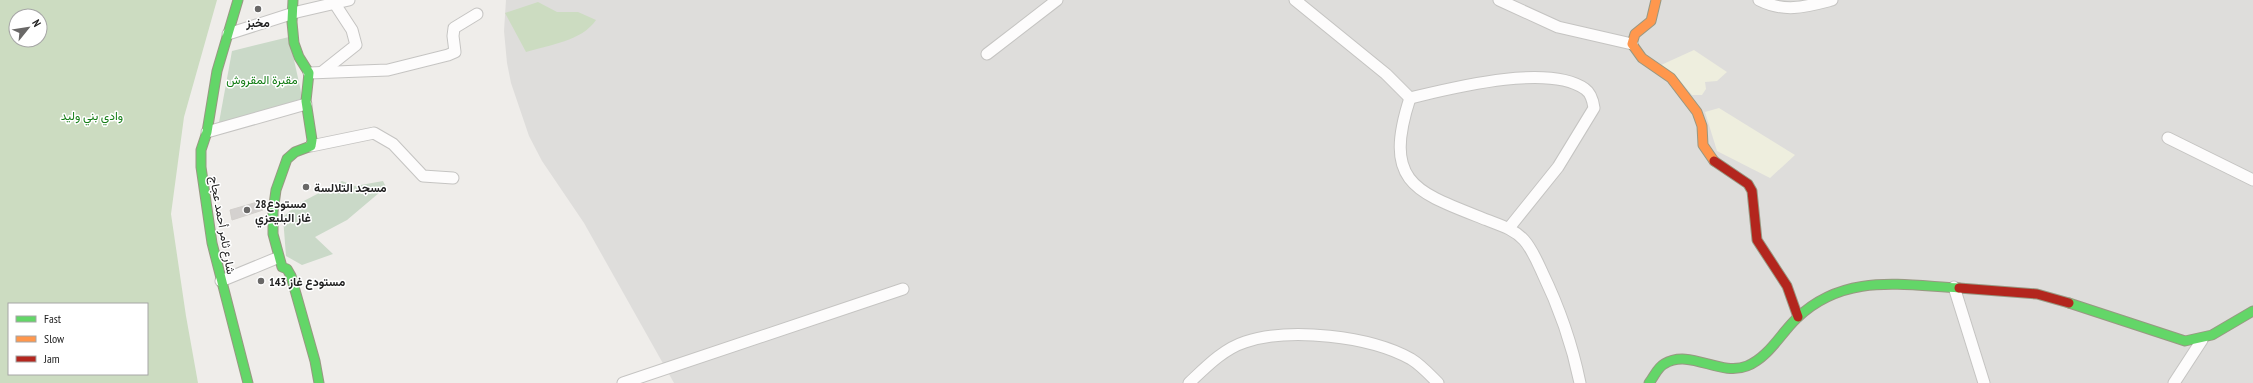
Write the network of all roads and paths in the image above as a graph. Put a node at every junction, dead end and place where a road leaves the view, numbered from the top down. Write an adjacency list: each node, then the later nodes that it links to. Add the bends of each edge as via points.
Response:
1 (238, 0): 13 (street, شارع ثامر أحمد عجاج)
2 (293, 0): 11 (street)
3 (349, 0): 10 (street)
4 (1057, 0): 15 (street)
5 (1296, 0): 18 (street, via 1386,74)
6 (1499, 0): 14 (street, via 1558,27)
7 (1656, 0): 14 (street, via 1651,21 1635,34)
8 (1759, 0): 9 (street, via 1771,7 1784,10)
9 (1832, 0)
10 (335, 4): 11 (street); 16 (street, via 352,30 356,45)
11 (291, 14): 13 (street); 17 (street, via 300,62)
12 (477, 14): 16 (street, via 454,28 455,52 448,55 388,70)
13 (228, 34): 20 (street, شارع ثامر أحمد عجاج, via 217,71)
14 (1632, 44): 31 (street, via 1642,58 1675,83 1697,112 1702,126 1703,145 1711,159 1748,184 1752,191 1757,240 1787,286)
15 (987, 54)
16 (322, 72): 17 (street)
17 (309, 73): 19 (street)
18 (1410, 98): 25 (street, via 1403,127 1402,160 1405,174 1438,199); 25 (street, via 1482,82 1553,78 1586,89 1592,98 1594,108 1558,167)
19 (306, 104): 20 (street); 22 (street, via 313,140)
20 (207, 132): 27 (street, شارع ثامر أحمد عجاج, via 202,150 204,198)
21 (2168, 138): 24 (street)
22 (311, 146): 23 (street, via 374,133 393,144 423,176); 26 (street, via 286,160 276,187 270,217)
23 (453, 178)
24 (2253, 180)
25 (1509, 228): 40 (street, via 1523,238 1560,310)
26 (277, 258): 27 (street); 36 (street, via 291,276)
27 (221, 281): 35 (street, شارع ثامر أحمد عجاج)
28 (1954, 287): 31 (street, via 1888,284 1855,287 1831,294); 32 (street, via 2052,297); 42 (street)
29 (903, 290): 37 (street)
30 (2253, 311): 33 (street)
31 (1798, 317): 41 (street, via 1754,363 1732,369 1673,360 1664,364)
32 (2176, 339): 33 (street); 34 (street)
33 (2202, 340): 34 (street)
34 (2192, 354): 43 (street)
35 (248, 383)
36 (319, 383)
37 (623, 383)
38 (1189, 383): 39 (street, via 1215,359 1244,342 1275,336 1306,336 1387,349 1411,360)
39 (1438, 383)
40 (1580, 383)
41 (1649, 383)
42 (1984, 383)
43 (2175, 383)

